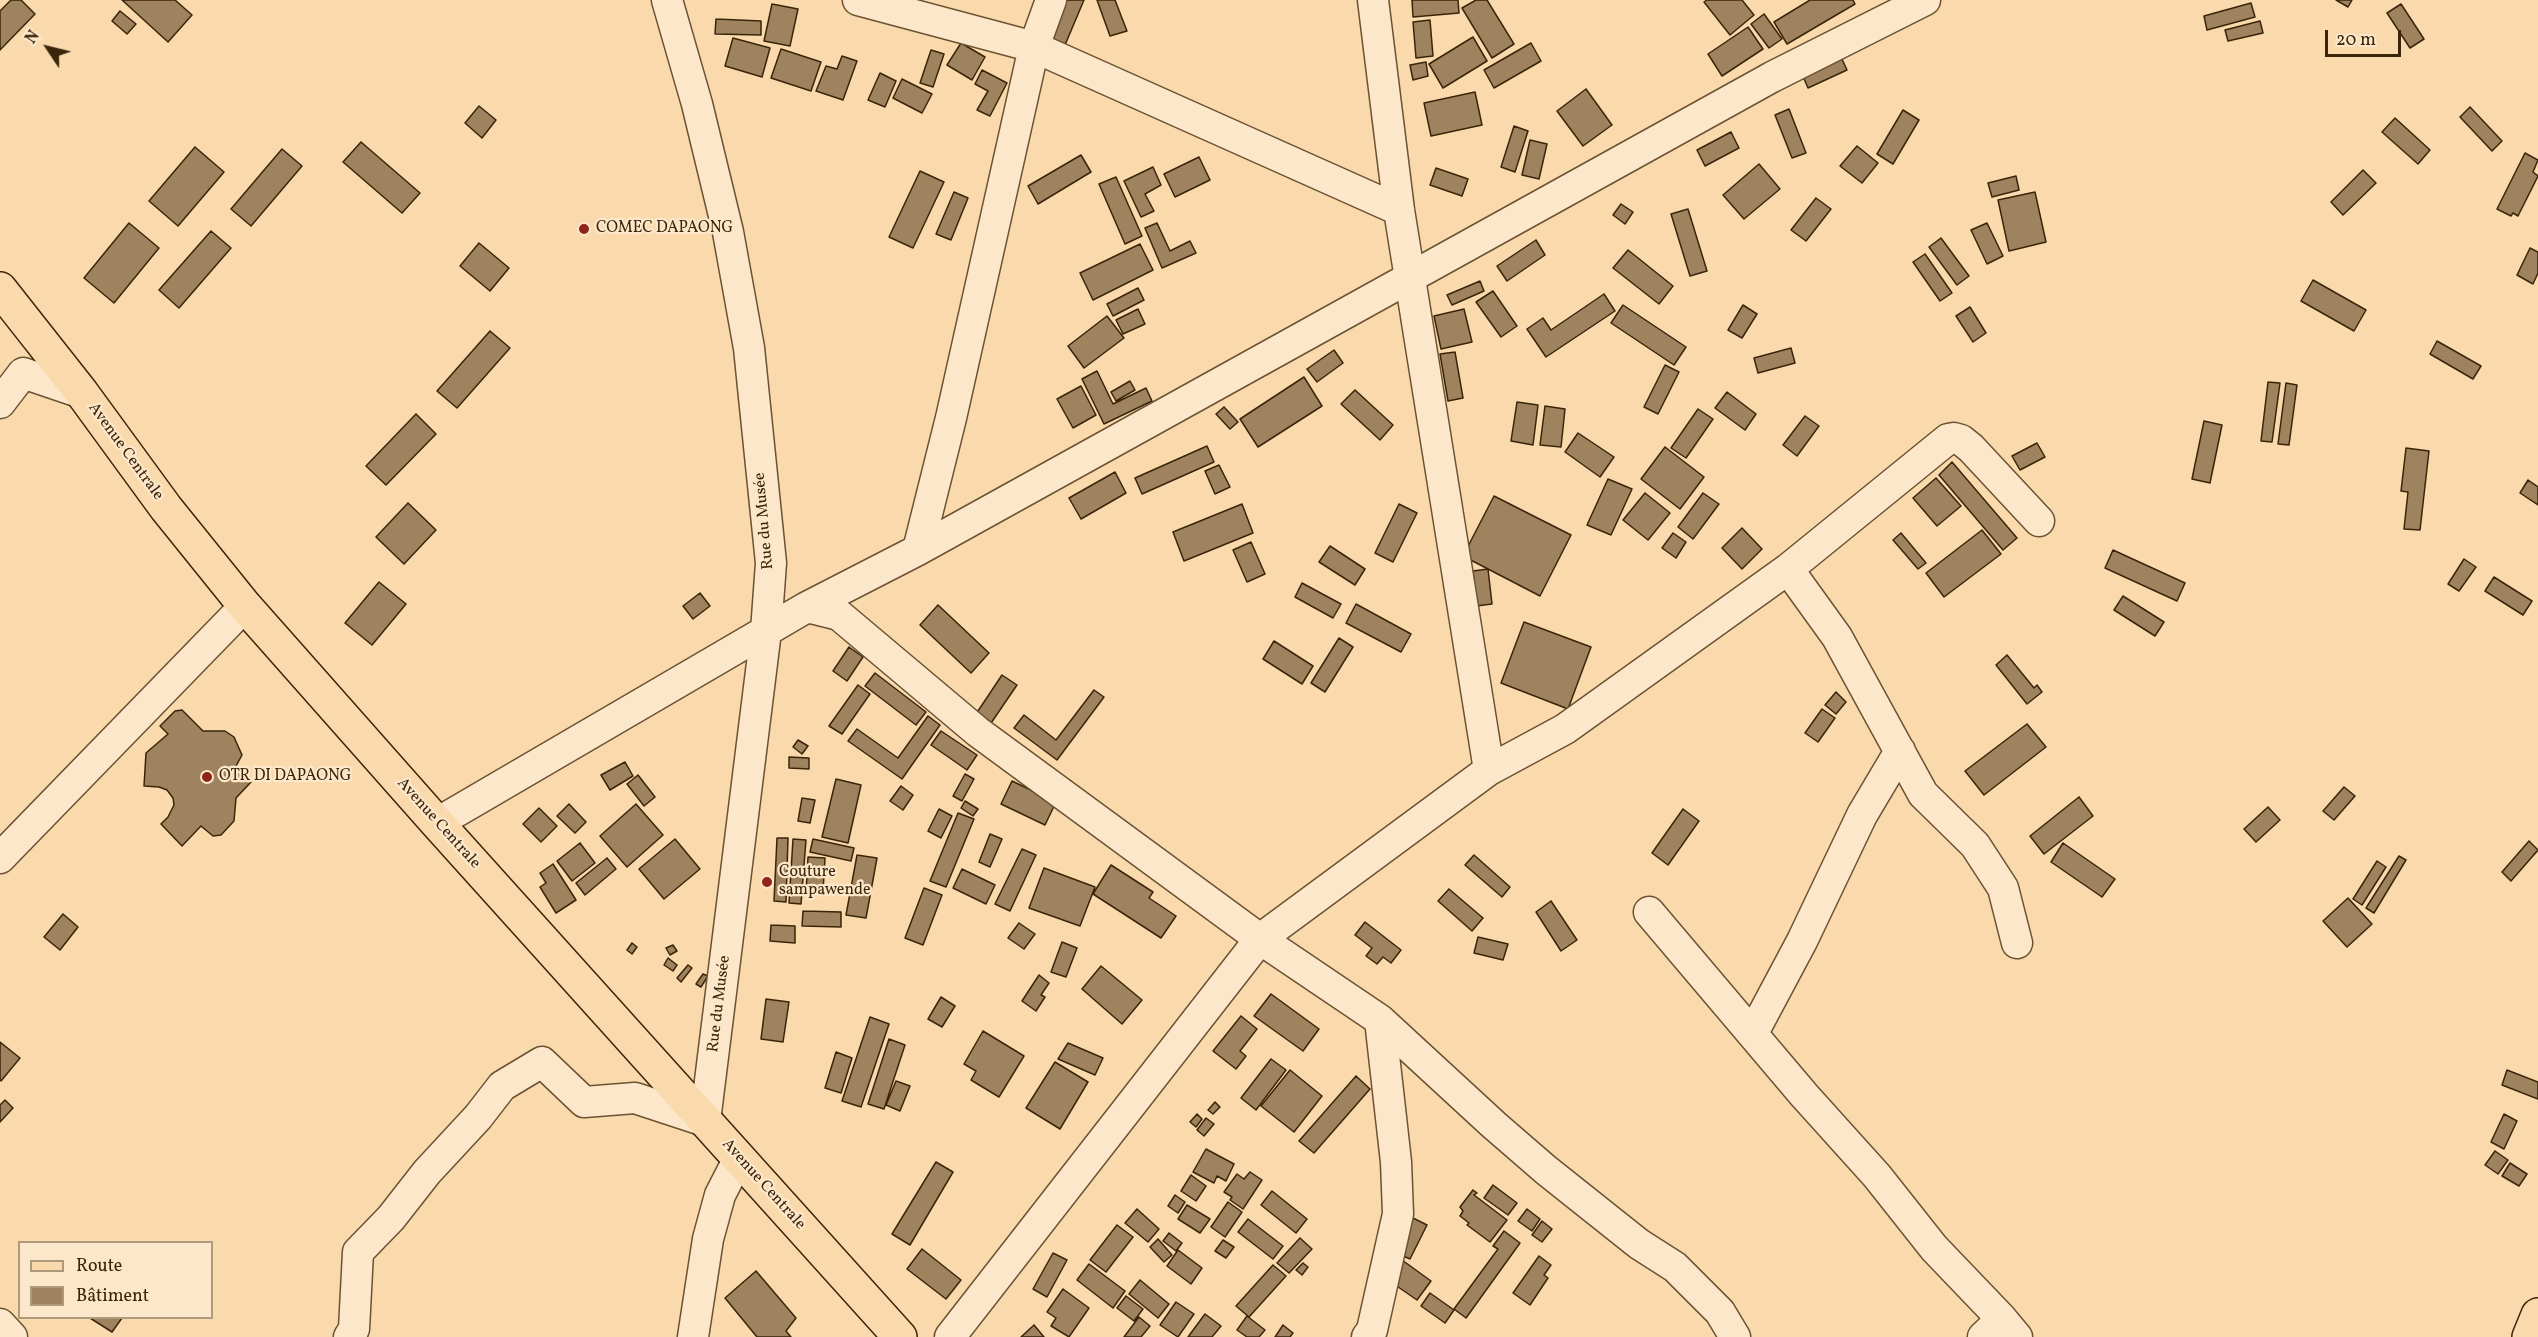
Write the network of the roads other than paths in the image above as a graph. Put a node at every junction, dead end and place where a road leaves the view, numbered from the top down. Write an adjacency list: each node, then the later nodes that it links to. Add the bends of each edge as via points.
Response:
1 (667, 0): 17 (street, Rue du Musée, via 728,232 749,348 771,563)
2 (858, 0): 6 (street)
3 (1052, 0): 6 (street)
4 (1373, 0): 7 (street)
5 (1925, 0): 8 (street, via 1772,77)
6 (1034, 47): 7 (street); 13 (street)
7 (1399, 210): 8 (street)
8 (1410, 278): 13 (street); 19 (street)
9 (0, 289): 10 (main road, Avenue Centrale)
10 (82, 393): 11 (street, via 23,373); 15 (main road, Avenue Centrale, via 166,508)
11 (0, 402)
12 (2040, 521): 14 (street, via 1971,448 1954,438 1938,446)
13 (918, 550): 16 (street)
14 (1788, 569): 18 (street, via 1836,637); 19 (street, via 1565,729)
15 (245, 606): 20 (main road, Avenue Centrale); 21 (street)
16 (807, 607): 17 (street); 23 (street, via 839,615 978,732)
17 (766, 631): 20 (street); 27 (street, Rue du Musée)
18 (1900, 751): 24 (street, via 1923,794 1975,845 2003,888); 26 (street, via 1862,815)
19 (1489, 770): 23 (street)
20 (437, 823): 27 (main road, Avenue Centrale)
21 (0, 858)
22 (1649, 912): 26 (street)
23 (1260, 939): 25 (street); 36 (street)
24 (2018, 943)
25 (1380, 1020): 37 (street, via 1398,1214 1372,1330); 38 (street, via 1529,1155 1639,1244 1675,1268 1720,1312)
26 (1753, 1033): 31 (street, via 1877,1176)
27 (705, 1121): 28 (main road, Avenue Centrale); 33 (street, via 635,1098 584,1102 542,1062 502,1086 358,1252 354,1329)
28 (739, 1158): 34 (street, via 720,1194 708,1239); 35 (main road, Avenue Centrale)
29 (2538, 1315): 39 (main road)
30 (0, 1324): 32 (street)
31 (2001, 1331)
32 (12, 1337)
33 (349, 1337)
34 (693, 1337)
35 (900, 1337)
36 (950, 1337)
37 (1367, 1337)
38 (1735, 1337)
39 (2529, 1337)

